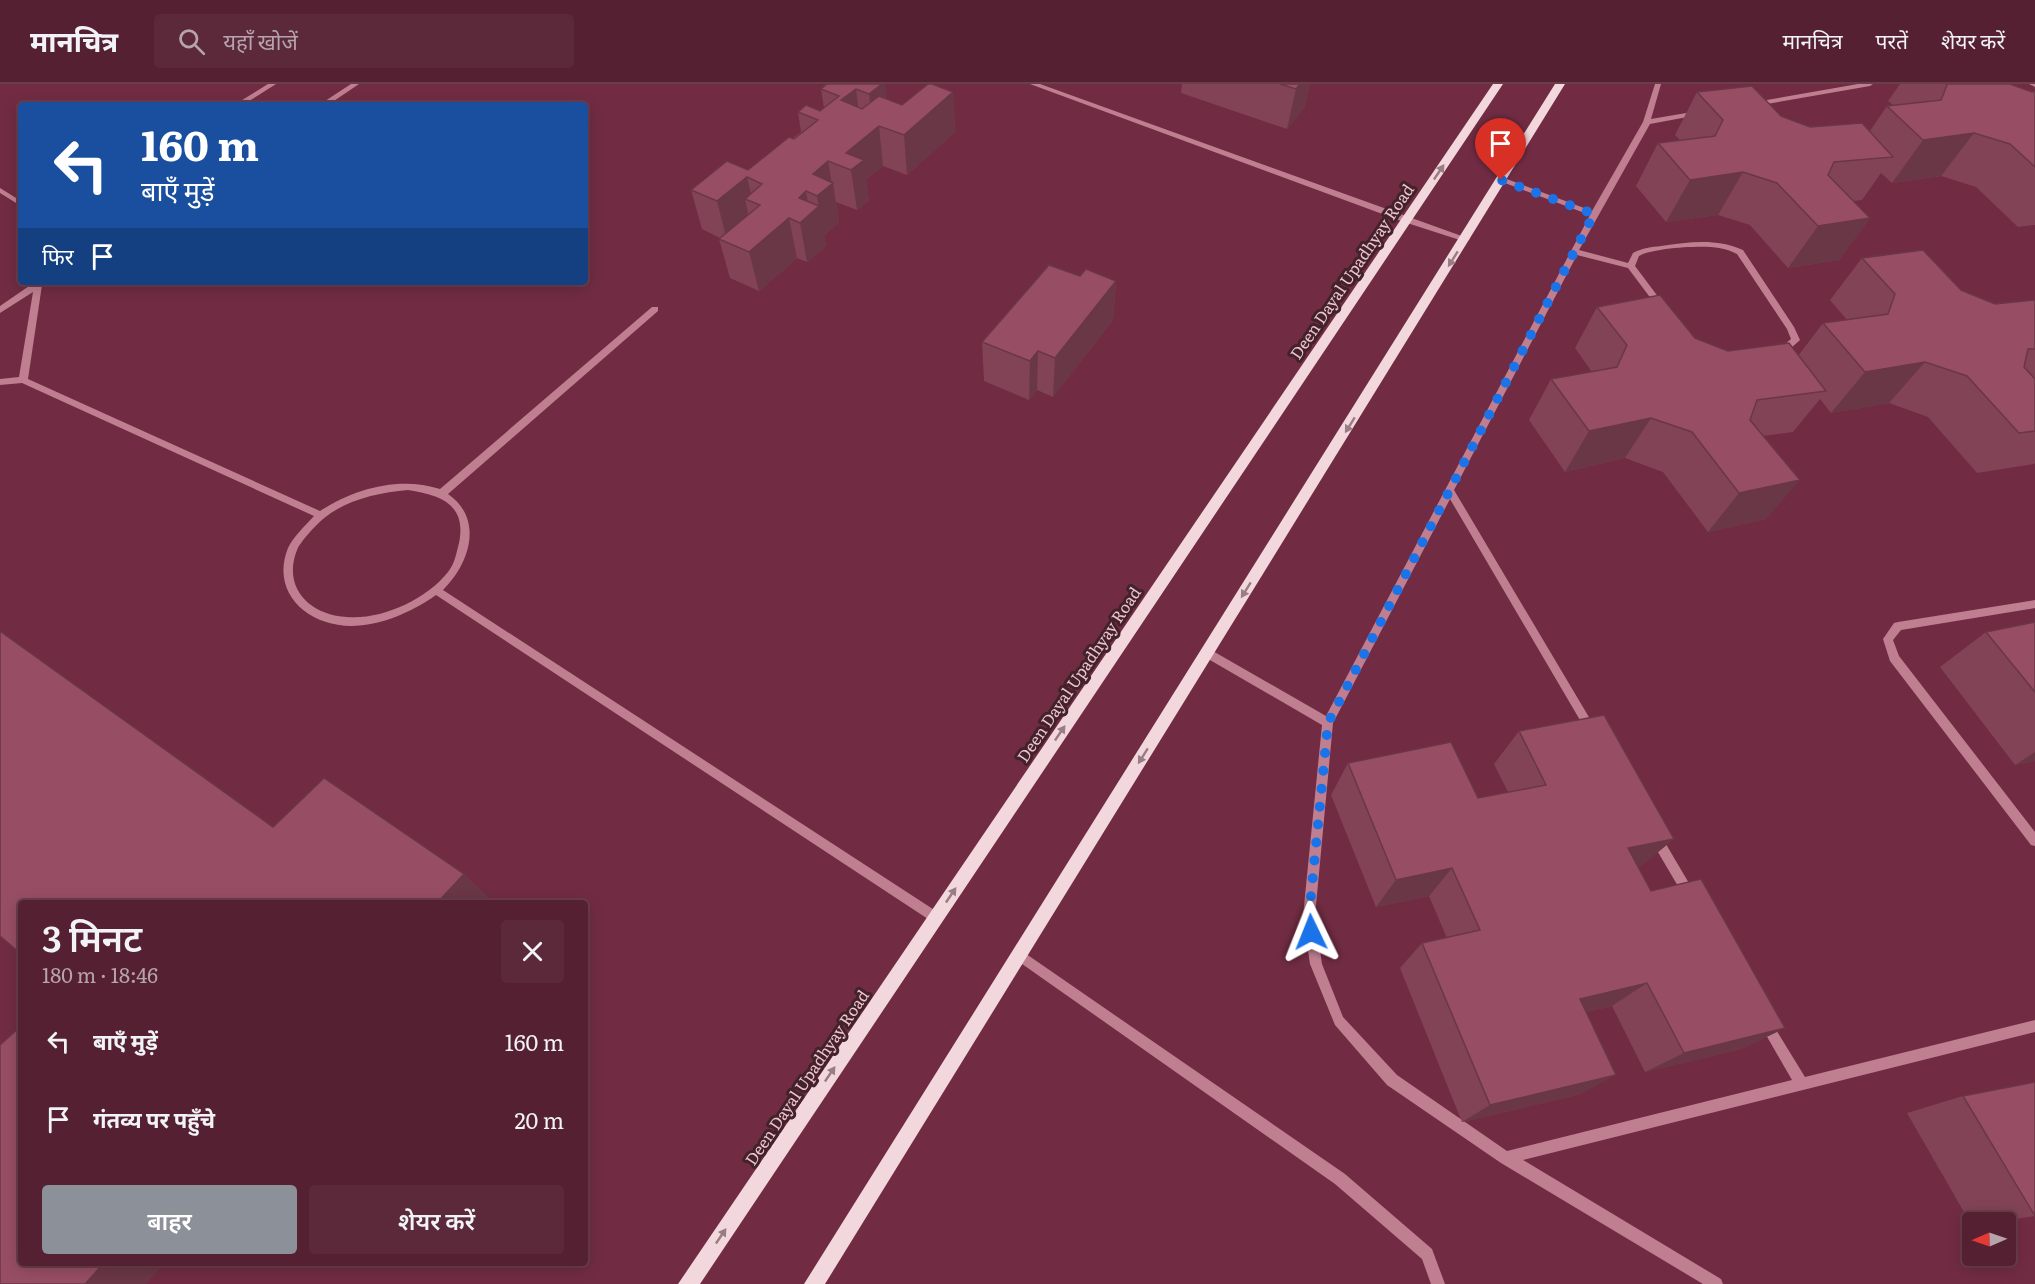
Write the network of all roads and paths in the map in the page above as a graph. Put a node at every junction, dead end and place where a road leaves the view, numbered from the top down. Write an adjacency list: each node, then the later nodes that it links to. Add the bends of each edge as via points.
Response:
1 (273, 84): 8 (street)
2 (357, 84): 9 (street)
3 (1033, 84): 17 (street)
4 (1498, 84): 17 (main road, Deen Dayal Upadhyay Road, one-way to 4)
5 (1560, 84): 13 (main road)
6 (1658, 84): 12 (street)
7 (1870, 84): 10 (street)
8 (243, 102)
9 (328, 102)
10 (1741, 106)
11 (1706, 112): 12 (street)
12 (1647, 122): 16 (street)
13 (1501, 180): 16 (street); 18 (main road)
14 (0, 189): 15 (street)
15 (18, 202)
16 (1594, 214): 19 (street)
17 (1407, 220): 18 (street); 40 (main road, Deen Dayal Upadhyay Road, one-way to 17)
18 (1466, 239): 34 (main road, one-way to 34)
19 (1575, 252): 20 (street); 29 (street)
20 (1631, 266): 25 (street); 26 (street, via 1638,252 1648,250 1718,244 1740,252 1796,340 1788,346)
21 (37, 285): 24 (street)
22 (40, 285): 27 (street)
23 (655, 309): 30 (street)
24 (0, 310)
25 (1667, 315)
26 (1765, 350)
27 (23, 380): 28 (street); 31 (street)
28 (0, 382)
29 (1450, 490): 35 (street); 36 (street)
30 (441, 494): 31 (street, via 408,486 374,489 346,499); 32 (street, via 459,509 467,531 458,564)
31 (320, 515): 32 (street, via 293,547 287,580 296,600 318,615 340,621 373,619 408,608)
32 (436, 590): 40 (street)
33 (2035, 603): 38 (street, via 1898,627 1888,639 1894,658)
34 (1207, 653): 35 (street); 41 (main road, one-way to 41)
35 (1328, 723): 45 (street, via 1309,916 1316,964 1339,1021 1392,1080)
36 (1595, 736)
37 (1650, 828): 39 (street)
38 (2035, 841)
39 (1698, 909)
40 (935, 917): 46 (main road, Deen Dayal Upadhyay Road, one-way to 40)
41 (1019, 955): 47 (main road); 48 (street, via 1340,1179 1427,1254)
42 (1759, 1011): 44 (street)
43 (2035, 1026): 44 (street)
44 (1801, 1083): 45 (street)
45 (1506, 1158): 49 (street)
46 (688, 1284)
47 (814, 1284)
48 (1438, 1284)
49 (1716, 1284)

